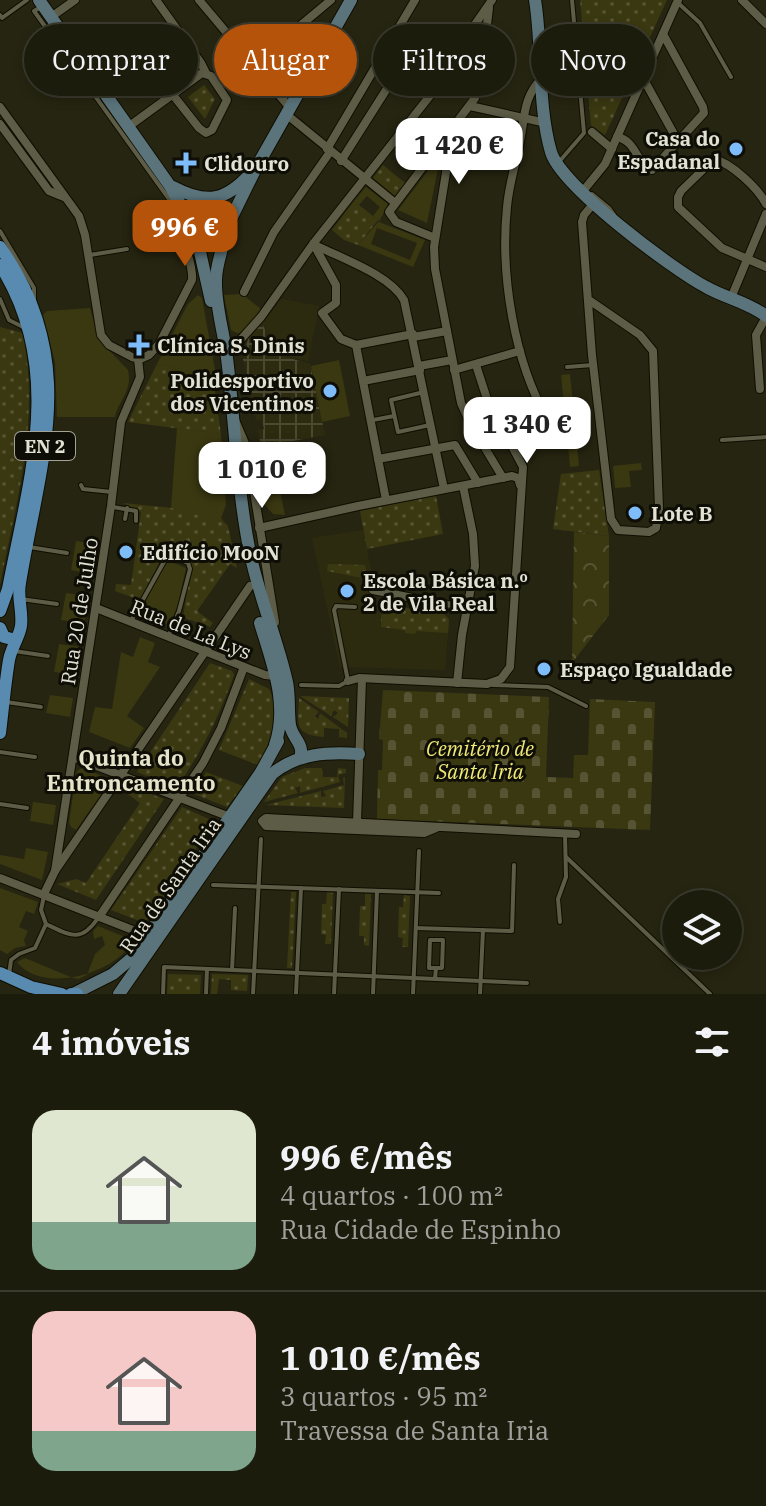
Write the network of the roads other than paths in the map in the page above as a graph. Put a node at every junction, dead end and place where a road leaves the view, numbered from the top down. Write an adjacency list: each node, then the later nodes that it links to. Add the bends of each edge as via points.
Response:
1 (27, 0): 14 (lane)
2 (75, 0): 15 (street)
3 (156, 0): 23 (street)
4 (199, 0): 16 (street)
5 (331, 0): 17 (street)
6 (415, 0): 47 (street)
7 (535, 0): 19 (main road)
8 (572, 0): 52 (lane, via 584,133)
9 (742, 0): 20 (street)
10 (347, 1): 37 (main road)
11 (488, 1): 18 (street); 35 (street, via 480,82)
12 (678, 1): 21 (street); 24 (lane, via 700,23)
13 (41, 3): 15 (main road, Rua de Santa Iria); 62 (lane, via 34,11 175,206)
14 (0, 15)
15 (51, 17): 41 (main road, Rua de Santa Iria)
16 (219, 24)
17 (302, 24)
18 (474, 24)
19 (537, 24)
20 (766, 24)
21 (663, 34): 22 (street); 45 (street, via 703,107 701,117 649,170 630,142)
22 (655, 52)
23 (206, 73): 25 (street); 28 (street, via 227,100 210,132 200,130)
24 (731, 77)
25 (198, 78)
26 (531, 91): 38 (street)
27 (172, 96): 41 (street)
28 (174, 96)
29 (277, 96): 37 (street)
30 (383, 96): 50 (street)
31 (430, 96): 55 (street)
32 (544, 96): 39 (main road)
33 (635, 96): 45 (street)
34 (653, 96): 44 (street)
35 (470, 106): 38 (street); 42 (street)
36 (0, 107): 58 (street)
37 (288, 111): 47 (street); 53 (main road)
38 (523, 117): 39 (street); 88 (street, via 506,215)
39 (546, 123): 52 (main road)
40 (0, 124): 58 (street, via 49,191)
41 (128, 127): 56 (main road, Rua de Santa Iria)
42 (453, 129): 48 (street); 49 (street)
43 (592, 132): 46 (street)
44 (675, 136)
45 (617, 137): 46 (street)
46 (612, 149): 57 (street)
47 (329, 151): 50 (street); 77 (street, via 276,229)
48 (435, 152): 49 (lane); 51 (street)
49 (448, 158): 54 (street)
50 (341, 161): 55 (street)
51 (427, 162): 54 (lane, via 437,162); 59 (street)
52 (557, 164): 57 (main road)
53 (256, 168): 56 (main road, via 237,188 218,197 195,197); 66 (main road)
54 (445, 171): 68 (street)
55 (364, 179): 59 (street); 69 (street)
56 (170, 186): 62 (main road, Rua de Santa Iria)
57 (583, 191): 60 (main road); 64 (lane, via 609,208)
58 (67, 198): 72 (street, via 80,221)
59 (394, 202): 68 (street, via 392,219)
60 (594, 203): 64 (main road); 81 (street, via 582,221)
61 (766, 204): 73 (street, via 714,159 678,197 680,211 722,248)
62 (186, 212): 67 (main road, Rua de Santa Iria); 76 (street, via 181,227)
63 (766, 214): 73 (street)
64 (617, 221): 79 (main road, via 696,282)
65 (0, 231): 82 (lane, via 34,288)
66 (225, 231): 67 (main road, via 208,242); 67 (main road, via 221,214 209,210 196,218); 78 (main road)
67 (195, 232): 78 (main road, Rua de Santa Iria)
68 (435, 238): 85 (street)
69 (313, 244): 86 (street, via 396,289); 87 (street, via 336,285 336,303 322,313 341,339); 89 (street)
70 (0, 247): 82 (main road, EN 2)
71 (127, 249): 72 (lane)
72 (88, 255): 90 (street, via 99,331)
73 (746, 260): 75 (street); 79 (street)
74 (0, 265): 84 (main road, EN 2)
75 (766, 267)
76 (192, 280): 78 (lane); 90 (street, via 157,348)
77 (244, 292)
78 (213, 294): 89 (main road, Rua de Santa Iria); 123 (main road, Rua de Santa Iria, via 237,522)
79 (731, 298): 83 (main road)
80 (0, 299): 84 (lane, via 9,320)
81 (589, 300): 93 (street); 93 (street, via 640,335 653,351 659,508 654,531 623,531 612,525)
82 (32, 307): 121 (main road, EN 2, via 45,354 49,411)
83 (764, 313): 97 (street, via 756,335)
84 (30, 330): 129 (main road, EN 2, via 38,372 38,423)
85 (447, 331): 86 (street); 91 (street)
86 (413, 335): 87 (street); 95 (street)
87 (356, 345): 96 (street)
88 (520, 351): 92 (street); 102 (street)
89 (227, 355): 100 (main road, Rua de Santa Iria)
90 (138, 359): 114 (street, Rua 20 de Julho, via 141,374 122,415)
91 (453, 365): 92 (street); 95 (street); 108 (street, via 461,403)
92 (476, 365): 113 (street, via 487,399 522,462)
93 (594, 365): 94 (lane)
94 (567, 367)
95 (419, 368): 96 (street); 98 (street)
96 (363, 381): 101 (street)
97 (760, 389)
98 (424, 392): 99 (lane, via 391,400); 103 (street)
99 (394, 416): 101 (lane); 103 (lane, via 398,432)
100 (234, 419): 120 (street, via 247,448); 136 (main road, Rua de Santa Iria, via 249,550)
101 (371, 420): 107 (street)
102 (548, 420)
103 (430, 425): 106 (street)
104 (766, 437): 105 (lane)
105 (722, 440)
106 (435, 448): 107 (street); 109 (street, via 455,445); 112 (street)
107 (378, 459): 115 (street)
108 (503, 478): 109 (street); 113 (street, via 517,478)
109 (478, 483): 111 (street)
110 (81, 485): 114 (lane)
111 (463, 486): 112 (street); 130 (street, via 475,548)
112 (444, 489): 115 (street)
113 (520, 490): 143 (street, via 513,658 506,675)
114 (113, 493): 116 (street, Rua 20 de Julho)
115 (386, 500): 120 (street)
116 (111, 506): 117 (lane); 128 (street, Rua 20 de Julho)
117 (127, 508): 118 (lane); 119 (lane, via 136,511)
118 (125, 519)
119 (136, 521)
120 (259, 528): 136 (street)
121 (26, 547): 122 (lane); 125 (main road, EN 2)
122 (67, 553)
123 (250, 586): 135 (street); 139 (main road, Rua de Santa Iria)
124 (373, 590): 130 (street)
125 (19, 599): 126 (lane); 134 (main road, EN 2)
126 (57, 604)
127 (355, 607): 141 (lane, via 334,610)
128 (96, 608): 131 (street, Rua de La Lys); 154 (street, Rua 20 de Julho)
129 (1, 609): 134 (main road, via 14,610)
130 (467, 609): 142 (street)
131 (131, 622): 133 (street, Rua de La Lys); 133 (lane, via 165,560 173,557 190,569)
132 (0, 628): 134 (main road, via 4,637)
133 (168, 637): 135 (street, Rua de La Lys)
134 (16, 640): 137 (lane); 145 (main road, EN 2)
135 (204, 653): 138 (street, Rua de La Lys); 156 (street)
136 (280, 654): 150 (main road, Rua de Santa Iria)
137 (48, 656)
138 (244, 667): 139 (street, Rua de La Lys); 157 (street, via 212,748)
139 (275, 676): 149 (main road, Rua de Santa Iria, via 281,709)
140 (362, 679): 141 (street); 142 (street); 152 (street)
141 (348, 681): 144 (lane, via 338,686)
142 (457, 683): 143 (street)
143 (487, 684): 146 (lane, via 548,687)
144 (301, 685)
145 (4, 702): 147 (lane); 148 (main road, EN 2)
146 (586, 706)
147 (41, 707)
148 (0, 733)
149 (274, 747): 150 (main road, via 282,738); 155 (main road, via 276,758); 160 (main road, Rua de Santa Iria)
150 (298, 747): 152 (main road); 155 (main road, via 295,763)
151 (0, 752): 153 (lane)
152 (359, 754): 161 (street)
153 (35, 757)
154 (73, 757): 156 (street); 162 (street, Rua 20 de Julho)
155 (287, 765): 205 (main road, Rua de Santa Iria, via 266,782)
156 (123, 774): 157 (street); 164 (street)
157 (181, 798): 160 (street); 182 (street)
158 (0, 804): 159 (lane)
159 (27, 808)
160 (230, 817): 188 (main road, Rua de Santa Iria)
161 (357, 822): 163 (street); 163 (street, via 262,821 266,826 424,833)
162 (63, 823): 164 (lane, via 69,836); 171 (street, Rua 20 de Julho)
163 (436, 828): 165 (street)
164 (82, 832): 171 (street)
165 (565, 834): 166 (street); 169 (lane)
166 (576, 834)
167 (261, 839): 174 (lane)
168 (419, 851): 178 (lane)
169 (566, 857): 183 (lane, via 558,899); 214 (lane)
170 (514, 865): 187 (lane, via 512,931)
171 (55, 871): 180 (street)
172 (0, 878): 180 (street)
173 (213, 885): 174 (lane)
174 (259, 886): 175 (lane); 193 (lane)
175 (301, 888): 176 (lane); 194 (lane)
176 (339, 889): 177 (lane); 196 (lane)
177 (377, 891): 178 (lane); 197 (lane)
178 (418, 892): 179 (lane); 185 (lane)
179 (439, 893)
180 (44, 894): 182 (street); 184 (lane, via 41,910)
181 (235, 908): 192 (lane)
182 (99, 917): 184 (lane, via 79,936); 188 (street)
183 (560, 922)
184 (46, 924): 195 (lane, via 35,948 11,960)
185 (416, 928): 186 (lane); 198 (lane)
186 (437, 929): 187 (lane); 189 (lane)
187 (483, 930): 200 (lane)
188 (148, 936): 204 (main road, Rua de Santa Iria, via 121,969)
189 (437, 940): 190 (lane, via 443,940 442,968); 190 (lane, via 430,940 429,968)
190 (436, 968): 199 (lane)
191 (207, 969): 192 (lane); 206 (lane, via 164,967); 207 (lane)
192 (232, 970): 193 (lane)
193 (254, 971): 194 (lane); 208 (lane)
194 (297, 973): 196 (lane); 209 (lane)
195 (6, 974): 202 (main road); 203 (main road)
196 (335, 975): 197 (lane); 210 (lane)
197 (373, 976): 198 (lane); 211 (lane)
198 (413, 978): 199 (lane); 212 (lane)
199 (435, 979): 200 (lane)
200 (481, 981): 201 (lane); 213 (lane)
201 (527, 983)
202 (24, 994)
203 (62, 994)
204 (74, 994)
205 (119, 994)
206 (163, 994)
207 (206, 994)
208 (253, 994)
209 (296, 994)
210 (334, 994)
211 (373, 994)
212 (413, 994)
213 (480, 994)
214 (710, 994)

